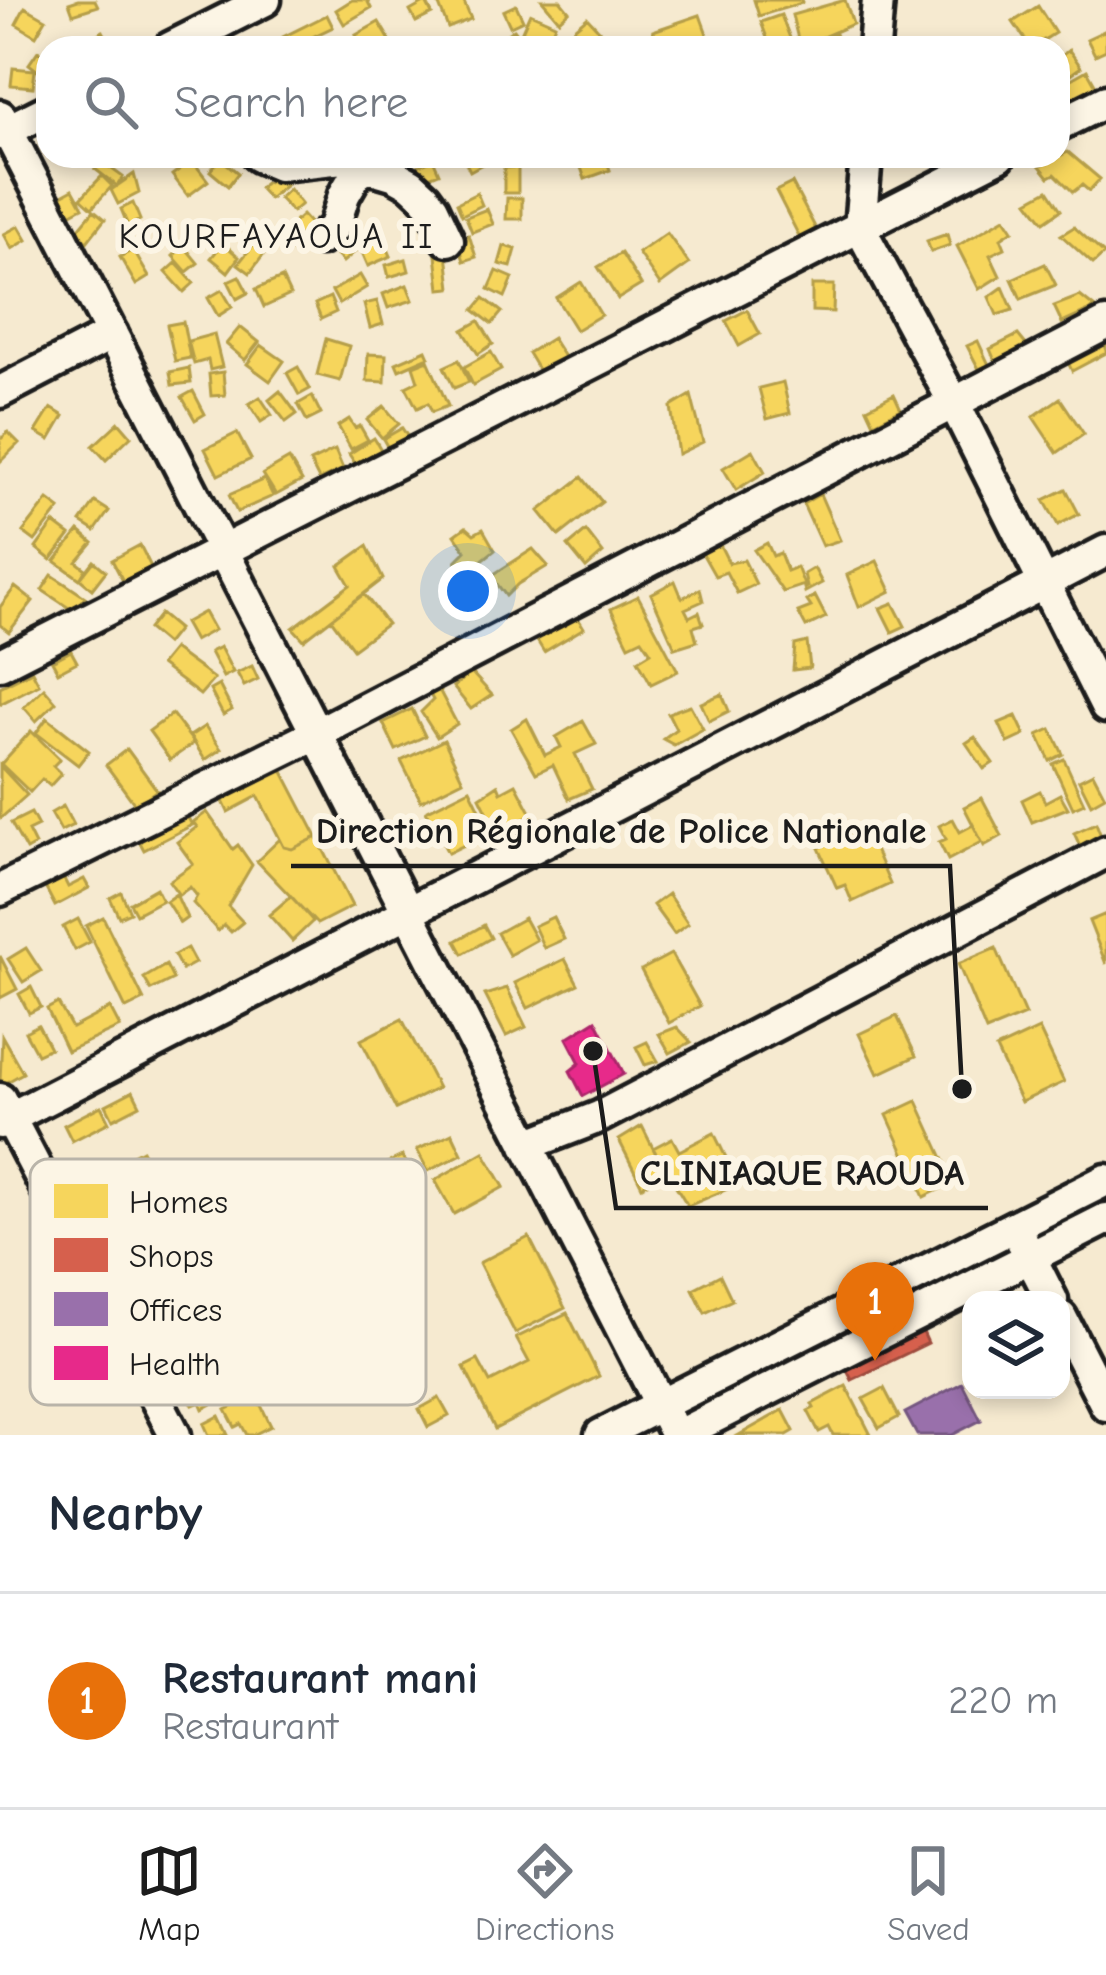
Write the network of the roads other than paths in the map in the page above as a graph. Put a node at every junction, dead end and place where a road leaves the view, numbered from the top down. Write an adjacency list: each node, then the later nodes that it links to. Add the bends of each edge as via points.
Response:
1 (265, 0): 3 (street)
2 (878, 0): 4 (street)
3 (194, 36)
4 (875, 36)
5 (1106, 101): 7 (street)
6 (36, 114): 8 (street)
7 (1070, 119)
8 (2, 127): 16 (street)
9 (865, 168): 12 (street)
10 (976, 168): 12 (street)
11 (359, 169): 13 (street); 14 (street, via 411,184)
12 (860, 228): 18 (street); 19 (street)
13 (321, 239)
14 (448, 240)
15 (1106, 324): 18 (street)
16 (112, 334): 17 (street); 19 (street)
17 (0, 392)
18 (954, 403): 21 (street); 24 (street)
19 (223, 551): 22 (street); 24 (street)
20 (1106, 551): 21 (street)
21 (1045, 583): 23 (street); 27 (street)
22 (0, 664)
23 (1106, 707)
24 (316, 734): 26 (street); 27 (street)
25 (1106, 852): 29 (street, via 599,1117)
26 (0, 890)
27 (407, 911): 28 (street); 29 (street)
28 (3, 1113): 30 (street)
29 (527, 1144): 38 (street)
30 (30, 1164)
31 (1106, 1180): 33 (street)
32 (1106, 1219): 34 (street)
33 (1014, 1226): 34 (street); 38 (street)
34 (1030, 1258): 35 (street); 42 (street)
35 (1047, 1291)
36 (1070, 1335): 39 (street)
37 (159, 1405): 40 (street)
38 (661, 1405): 41 (street); 42 (street)
39 (1106, 1405)
40 (175, 1435)
41 (601, 1435)
42 (677, 1435)

